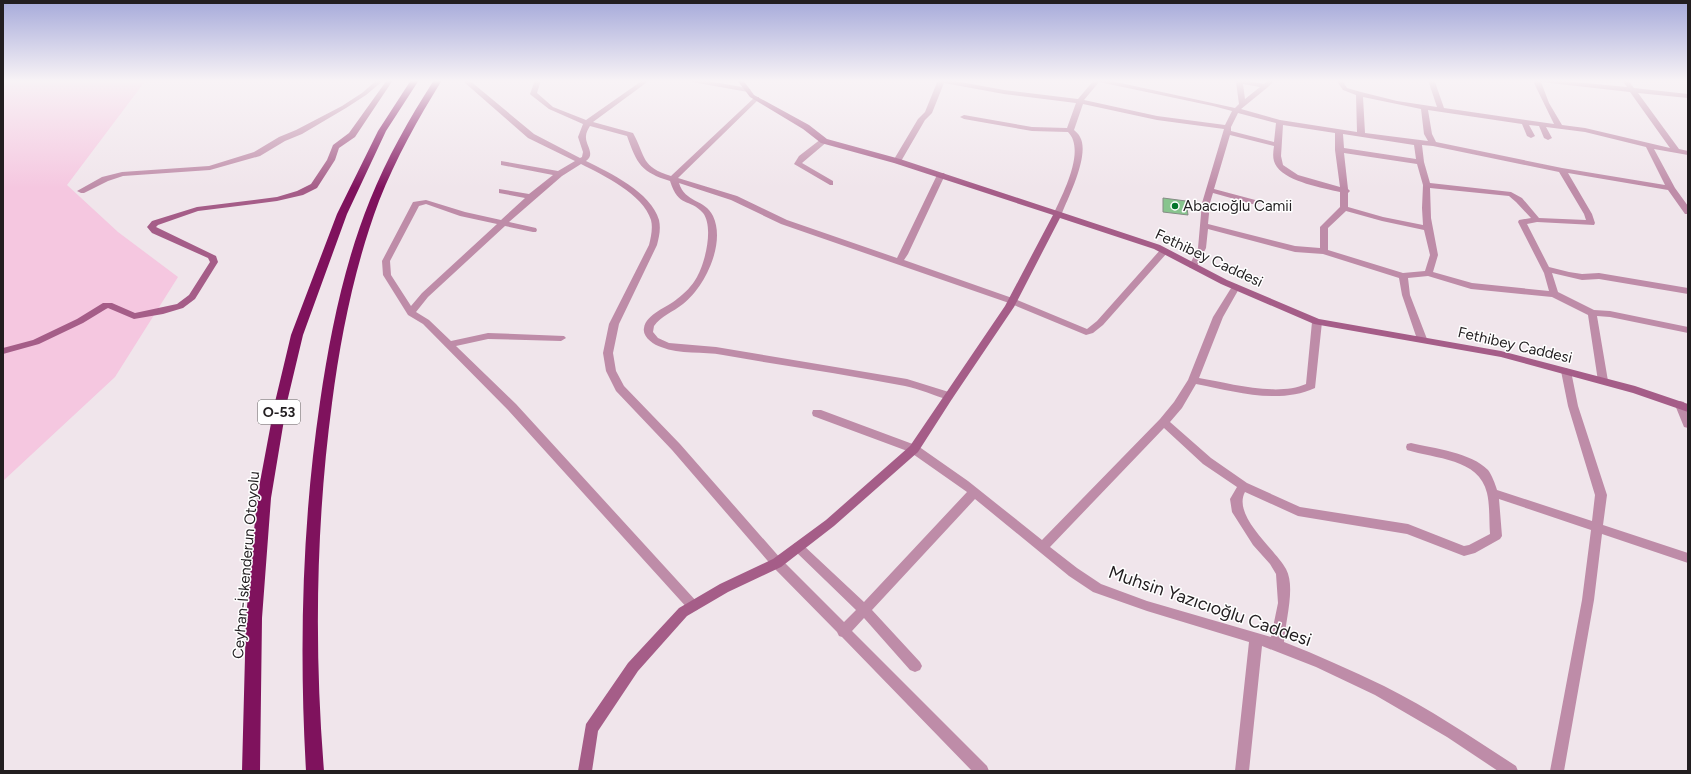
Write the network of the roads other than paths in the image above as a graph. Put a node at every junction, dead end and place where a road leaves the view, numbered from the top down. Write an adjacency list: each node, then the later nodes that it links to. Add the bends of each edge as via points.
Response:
1 (327, 116): 52 (street, via 257,154 210,168 122,174)
2 (365, 116): 83 (street, via 352,135 336,147 331,160 314,186 277,199 197,209 151,227 212,256 214,262 192,297 180,306 134,316 109,305 103,306 80,321 36,342)
3 (392, 116): 108 (highway, Ceyhan-İskenderun Otoyolu / O-53, via 382,131 342,214 297,335 281,402 264,498 255,610)
4 (416, 116): 109 (highway, via 370,212 354,261 338,330 327,395 316,483 310,600)
5 (508, 116): 40 (street, via 531,136)
6 (570, 116): 23 (street)
7 (597, 116): 23 (street)
8 (738, 116): 47 (street)
9 (788, 116): 32 (street, Fethibey Caddesi)
10 (925, 116): 41 (street)
11 (1075, 116): 26 (street)
12 (1148, 116): 27 (street)
13 (1233, 116): 27 (street)
14 (1256, 116): 21 (street)
15 (1360, 116): 29 (street)
16 (1425, 116): 34 (street, via 1428,134)
17 (1483, 116): 22 (street)
18 (1553, 116): 25 (street)
19 (1652, 116): 38 (street)
20 (964, 118): 26 (street, via 1032,129)
21 (1280, 122): 28 (street); 35 (street)
22 (1524, 122): 24 (street); 30 (street)
23 (587, 123): 40 (street, via 582,137 587,152 586,158); 47 (street, via 630,135 643,164 656,174)
24 (1541, 124): 25 (street); 31 (street)
25 (1559, 126): 36 (street)
26 (1070, 130): 59 (street, via 1076,137 1079,151 1070,185)
27 (1227, 130): 35 (street); 51 (street)
28 (1339, 132): 29 (street); 37 (street)
29 (1361, 135): 33 (street)
30 (1531, 136)
31 (1548, 138)
32 (824, 141): 41 (street, Fethibey Caddesi); 48 (street, via 798,164)
33 (1418, 143): 34 (street); 42 (street)
34 (1433, 144): 44 (street)
35 (1278, 145): 54 (street, via 1277,161 1284,172)
36 (1649, 146): 38 (street); 50 (street)
37 (1339, 150): 42 (street); 54 (street)
38 (1677, 152): 39 (street)
39 (1688, 153)
40 (581, 161): 45 (street); 101 (street, via 635,192 655,220 653,245 614,324 608,353 610,371 620,388 676,447)
41 (897, 161): 46 (street, Fethibey Caddesi)
42 (1420, 162): 49 (street)
43 (504, 163): 45 (street)
44 (1562, 170): 50 (street); 60 (street, via 1591,223)
45 (559, 174): 55 (street)
46 (941, 175): 59 (street, Fethibey Caddesi); 67 (street)
47 (673, 179): 67 (street, via 734,198 784,222); 87 (street, via 679,194 707,211 711,223 711,254 692,291 649,326 652,338 664,345 678,348 731,352 907,383)
48 (830, 183)
49 (1427, 185): 60 (street, via 1511,194); 63 (street)
50 (1671, 188): 58 (street)
51 (1209, 190): 56 (street); 62 (street)
52 (81, 191)
53 (502, 191): 55 (street)
54 (1346, 191): 57 (street)
55 (531, 197): 61 (street)
56 (1256, 203)
57 (1344, 208): 63 (street); 65 (street, via 1324,227)
58 (1688, 212)
59 (1058, 213): 66 (street, Fethibey Caddesi); 75 (street)
60 (1537, 220): 69 (street, via 1522,222)
61 (505, 222): 64 (street); 76 (street, via 425,295); 76 (street, via 463,214 426,202 416,204 386,262 387,275)
62 (1205, 226): 65 (street, via 1295,249); 68 (street, via 1202,248)
63 (1428, 228): 70 (street, via 1435,253 1433,265)
64 (533, 230)
65 (1324, 250): 71 (street)
66 (1164, 251): 68 (street, Fethibey Caddesi); 75 (street, via 1090,331 1086,332)
67 (898, 262): 75 (street)
68 (1193, 266): 72 (street, Fethibey Caddesi)
69 (1547, 269): 73 (street, via 1569,275 1599,276); 74 (street)
70 (1428, 273): 71 (street); 74 (street, via 1471,286)
71 (1403, 276): 81 (street, via 1406,295)
72 (1236, 287): 78 (street, Fethibey Caddesi); 85 (street, via 1218,318)
73 (1688, 291)
74 (1554, 294): 77 (street)
75 (1012, 301): 87 (street)
76 (411, 313): 82 (street, via 426,322)
77 (1592, 313): 79 (street, via 1610,314); 86 (street)
78 (1317, 322): 81 (street, Fethibey Caddesi); 85 (street, via 1311,386 1305,390 1280,393)
79 (1688, 330)
80 (561, 338): 82 (street, via 488,336)
81 (1422, 339): 84 (street, Fethibey Caddesi, via 1501,354)
82 (450, 345): 102 (street, via 512,407)
83 (3, 351)
84 (1566, 371): 86 (street, Fethibey Caddesi); 97 (street, via 1573,406 1601,495)
85 (1193, 380): 90 (street)
86 (1603, 381): 88 (street, Fethibey Caddesi)
87 (948, 396): 93 (street)
88 (1684, 406): 91 (street)
89 (817, 414): 93 (street, Muhsin Yazıcıoğlu Caddesi)
90 (1164, 422): 94 (street, via 1207,461); 99 (street)
91 (1688, 424)
92 (1411, 447): 96 (street, via 1475,465 1485,474)
93 (914, 449): 95 (street, Muhsin Yazıcıoğlu Caddesi); 98 (street)
94 (1243, 486): 96 (street, via 1298,511 1408,528 1464,551 1471,550 1496,536); 106 (street, via 1236,499 1238,512 1257,542 1282,573 1284,603)
95 (974, 492): 99 (street, Muhsin Yazıcıoğlu Caddesi); 103 (street)
96 (1493, 493): 97 (street)
97 (1597, 527): 100 (street); 114 (street, via 1588,600)
98 (798, 547): 101 (street); 103 (street)
99 (1042, 547): 105 (street, Muhsin Yazıcıoğlu Caddesi, via 1097,588 1146,606)
100 (1688, 558)
101 (776, 563): 102 (street); 104 (street)
102 (693, 606): 110 (street, via 682,612 633,667 591,729)
103 (864, 610): 104 (street); 107 (street)
104 (843, 632): 111 (street)
105 (1256, 639): 106 (street, Muhsin Yazıcıoğlu Caddesi); 112 (street)
106 (1277, 645): 113 (street, Muhsin Yazıcıoğlu Caddesi, via 1380,691 1452,732)
107 (915, 666)
108 (251, 771)
109 (315, 771)
110 (585, 771)
111 (982, 771)
112 (1242, 771)
113 (1511, 771)
114 (1557, 771)

